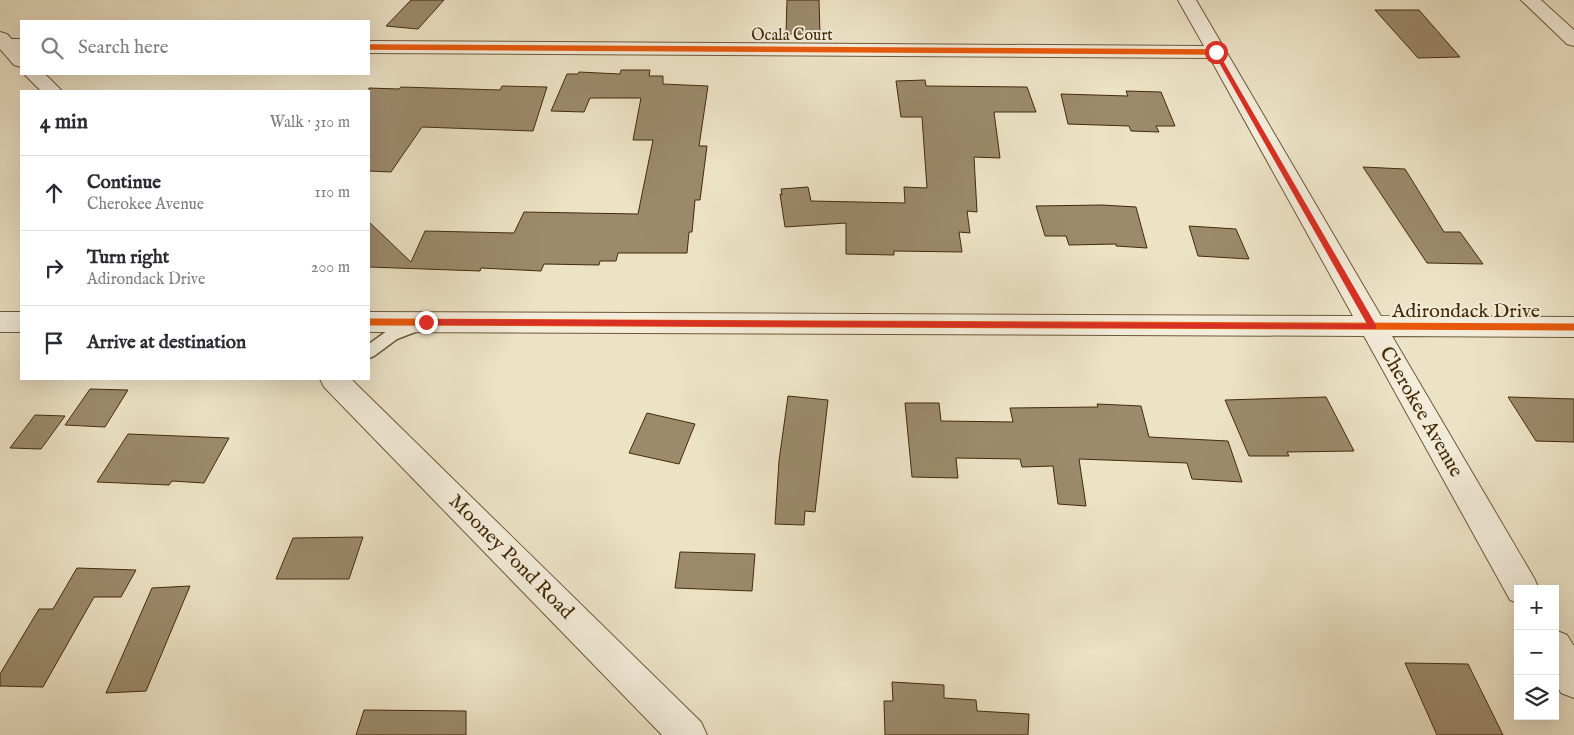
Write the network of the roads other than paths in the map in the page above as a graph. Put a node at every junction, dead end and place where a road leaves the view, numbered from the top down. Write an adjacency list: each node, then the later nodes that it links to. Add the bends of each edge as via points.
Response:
1 (1187, 0): 6 (street, Cherokee Avenue)
2 (1530, 0): 3 (street)
3 (1574, 40)
4 (9, 43): 7 (street)
5 (370, 47): 6 (street, Ocala Court)
6 (1216, 52): 14 (street, Cherokee Avenue)
7 (20, 60)
8 (35, 75): 9 (street)
9 (51, 90)
10 (0, 322): 11 (street)
11 (20, 322)
12 (370, 322): 13 (street, Adirondack Drive)
13 (426, 322): 14 (street, Adirondack Drive); 16 (lane, via 392,335)
14 (1373, 327): 15 (street, Adirondack Drive); 18 (street, Cherokee Avenue)
15 (1574, 327)
16 (370, 351)
17 (348, 386): 21 (street, Mooney Pond Road)
18 (1520, 585)
19 (1559, 654): 20 (street)
20 (1574, 680)
21 (688, 735)

